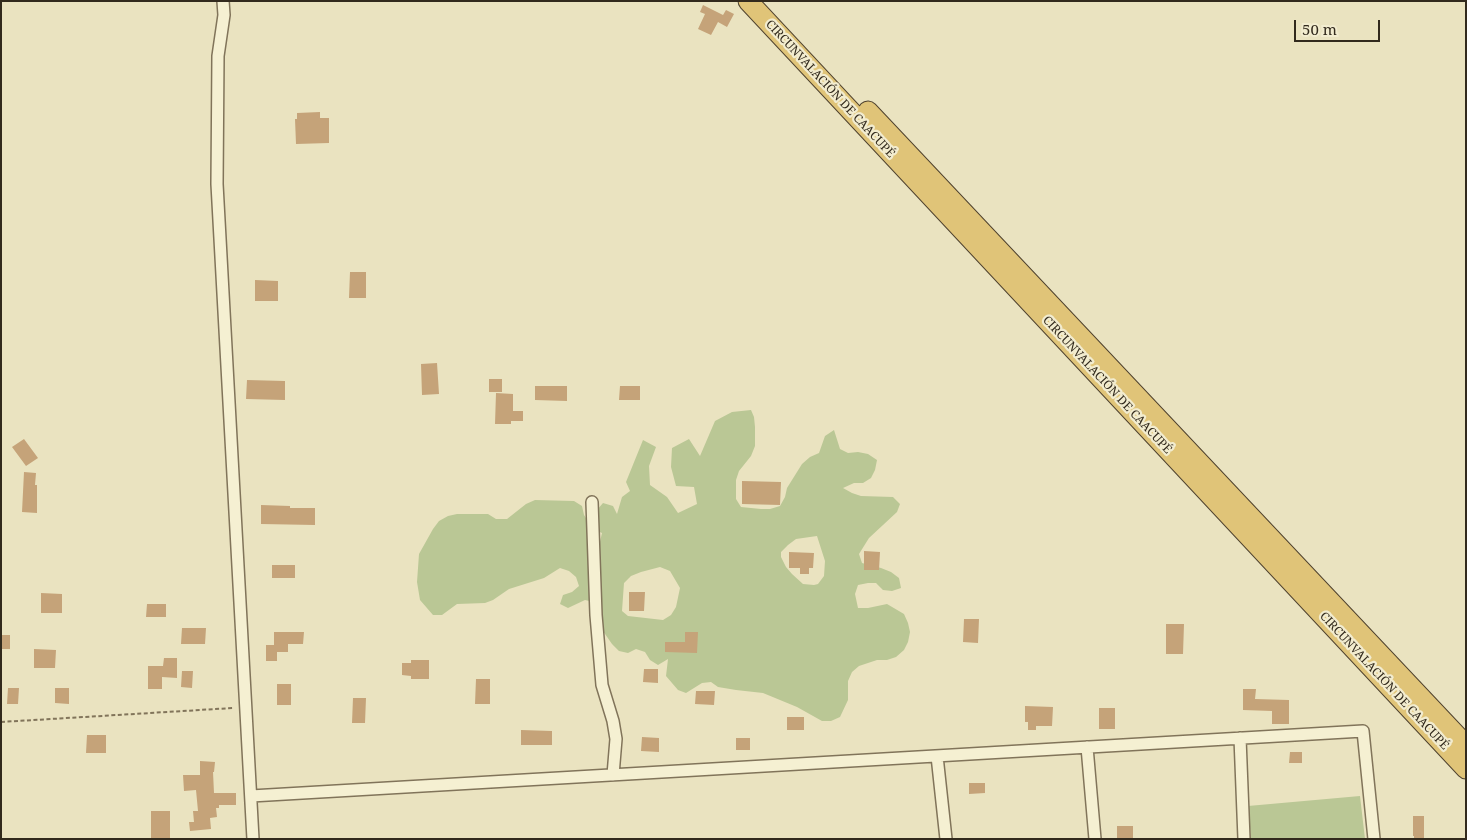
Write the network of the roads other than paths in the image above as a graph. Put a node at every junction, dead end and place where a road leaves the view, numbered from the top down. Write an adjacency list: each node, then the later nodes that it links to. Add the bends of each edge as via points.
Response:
1 (223, 1): 11 (street, via 218,56 217,184)
2 (748, 1): 9 (highway, CIRCUNVALACIÓN DE CAACUPÉ)
3 (765, 1): 6 (highway, CIRCUNVALACIÓN DE CAACUPÉ)
4 (592, 502): 10 (street, via 602,685 616,739)
5 (1240, 738): 7 (street); 15 (street); 16 (street, via 1363,731)
6 (1466, 745)
7 (1087, 747): 8 (street); 14 (street)
8 (937, 756): 10 (street); 13 (street)
9 (1466, 769)
10 (613, 775): 11 (street)
11 (251, 796): 12 (street)
12 (253, 839)
13 (946, 839)
14 (1095, 839)
15 (1244, 839)
16 (1374, 839)

